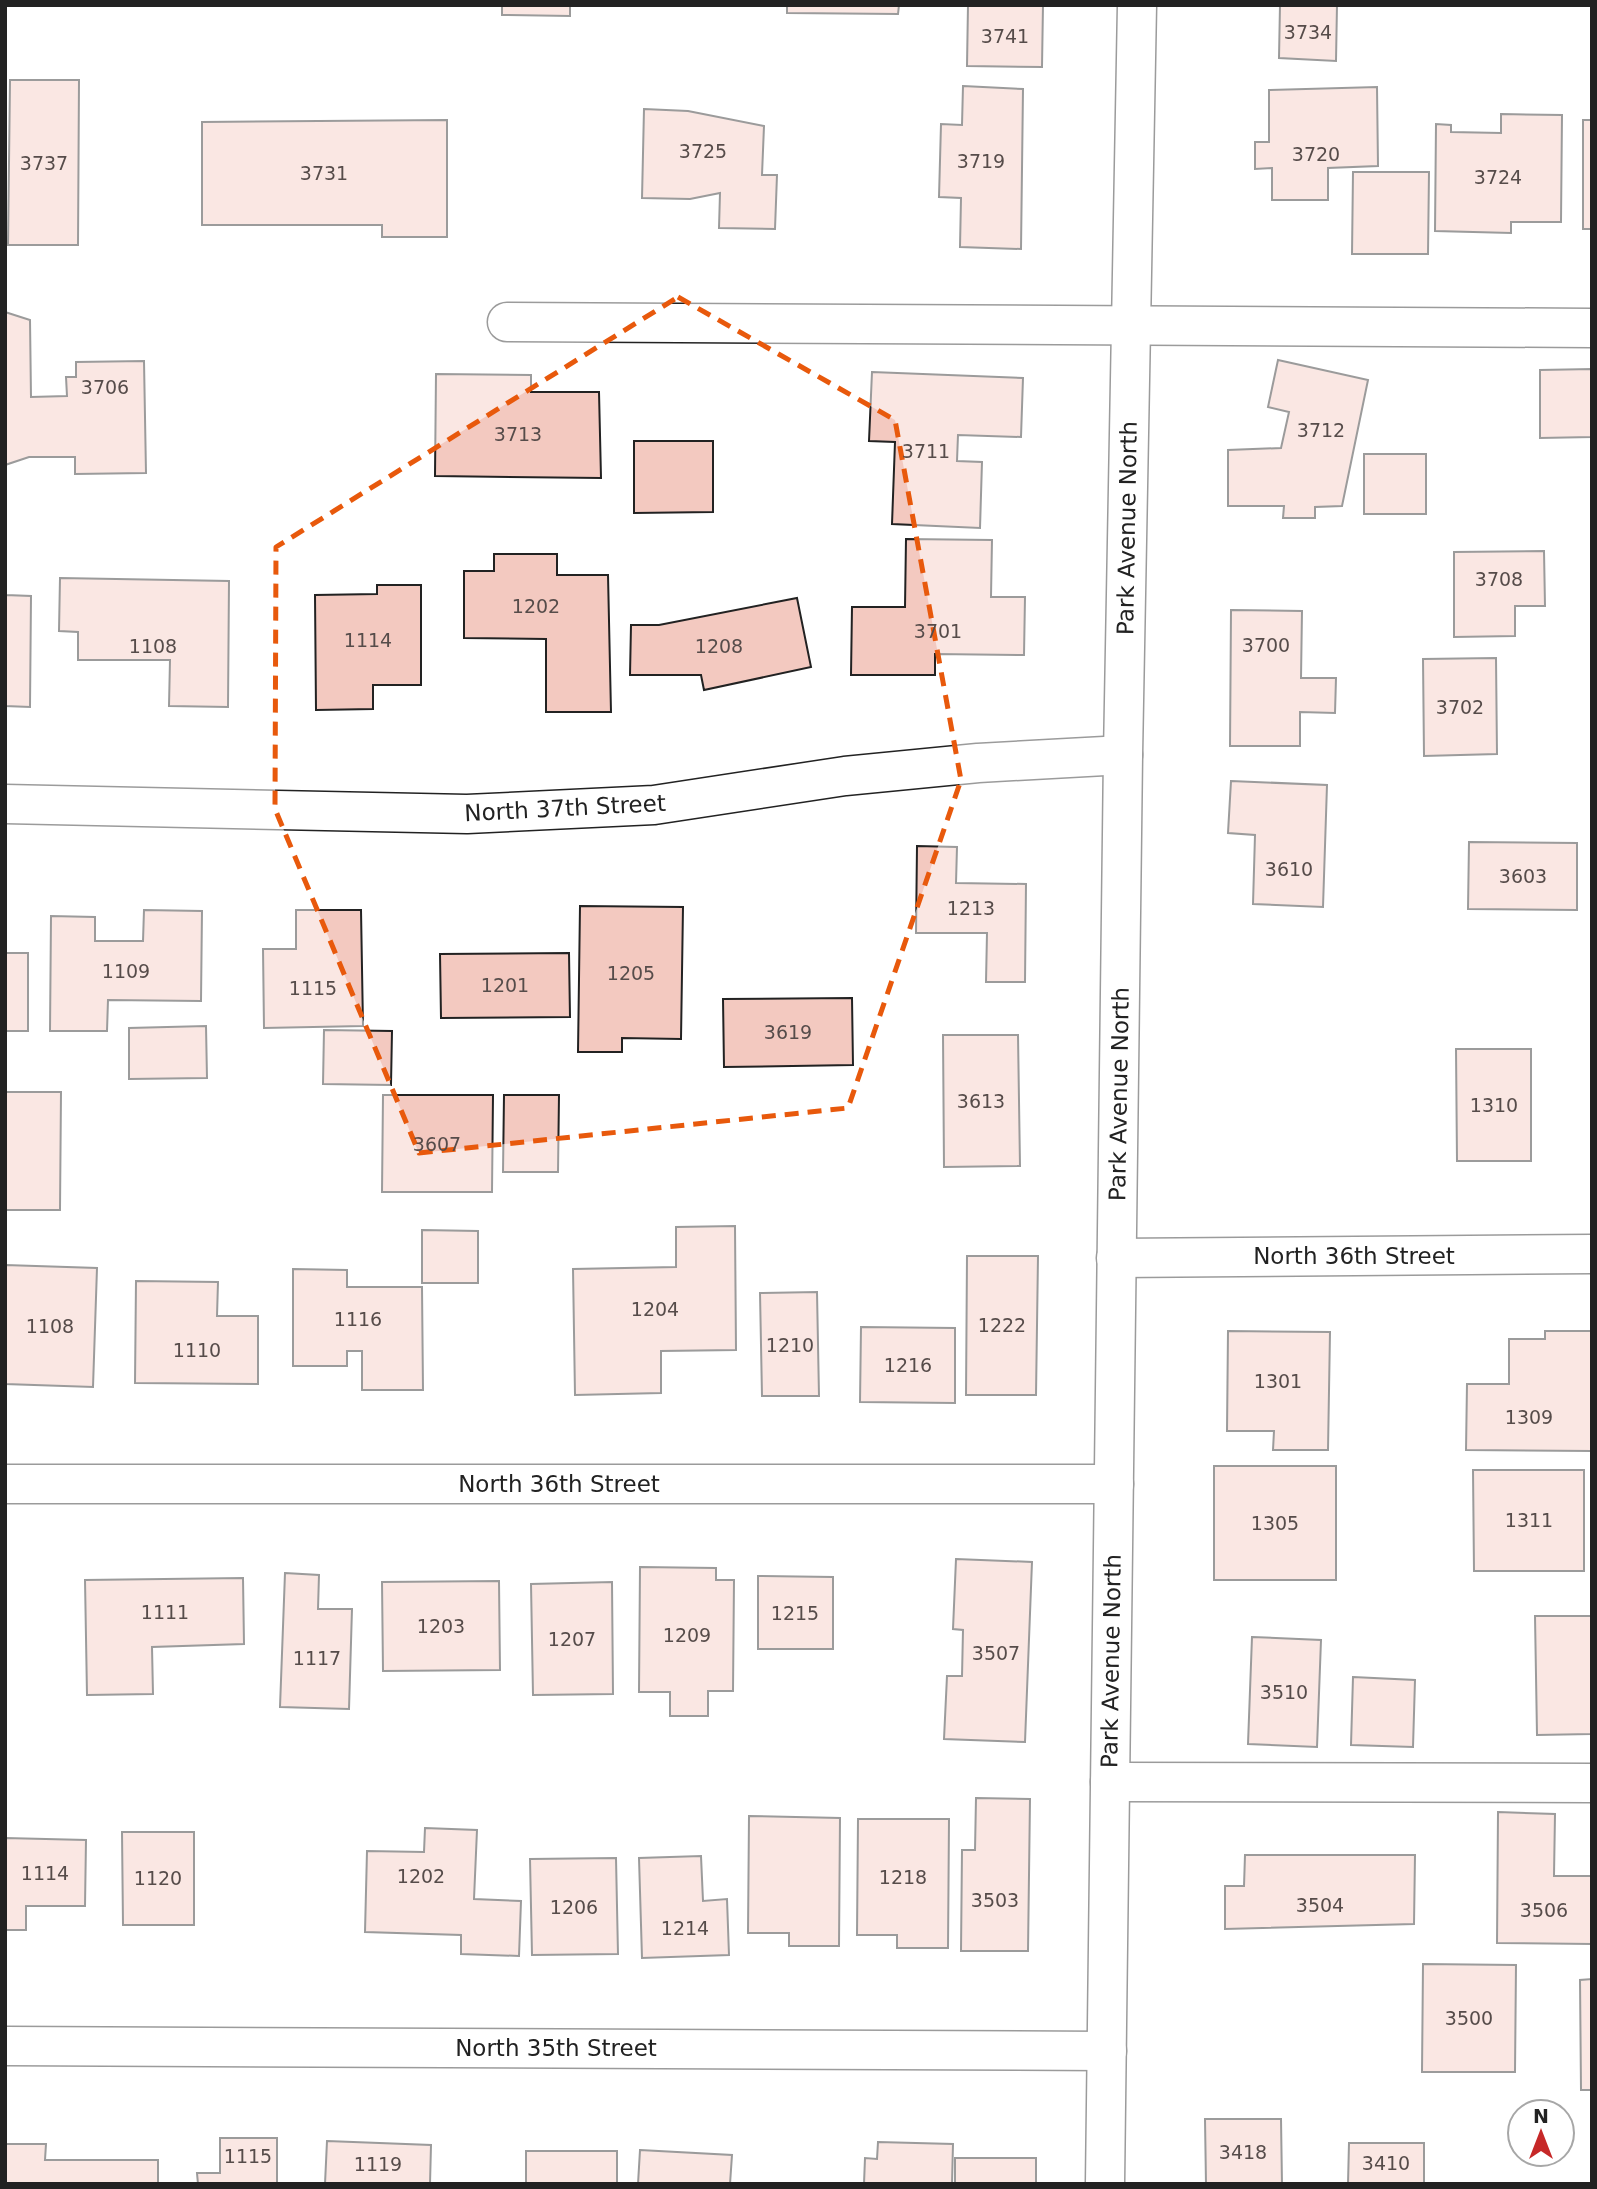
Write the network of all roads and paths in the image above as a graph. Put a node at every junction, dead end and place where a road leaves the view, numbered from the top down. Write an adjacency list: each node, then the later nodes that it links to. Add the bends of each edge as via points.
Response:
1 (1137, 5): 3 (street, Park Avenue North)
2 (508, 322): 3 (street)
3 (1131, 324): 4 (street); 5 (street, Park Avenue North)
4 (1592, 328)
5 (1123, 755): 6 (street, North 37th Street, via 845,776 654,805 467,814); 8 (street, Park Avenue North)
6 (5, 804)
7 (1592, 1254): 8 (street, North 36th Street)
8 (1116, 1258): 10 (street, Park Avenue North)
9 (5, 1484): 10 (street, North 36th Street)
10 (1114, 1484): 11 (street, Park Avenue North)
11 (1110, 1782): 12 (street); 14 (street, Park Avenue North)
12 (1592, 1783)
13 (5, 2046): 14 (street, North 35th Street)
14 (1107, 2051): 15 (street, Park Avenue North)
15 (1105, 2184)

